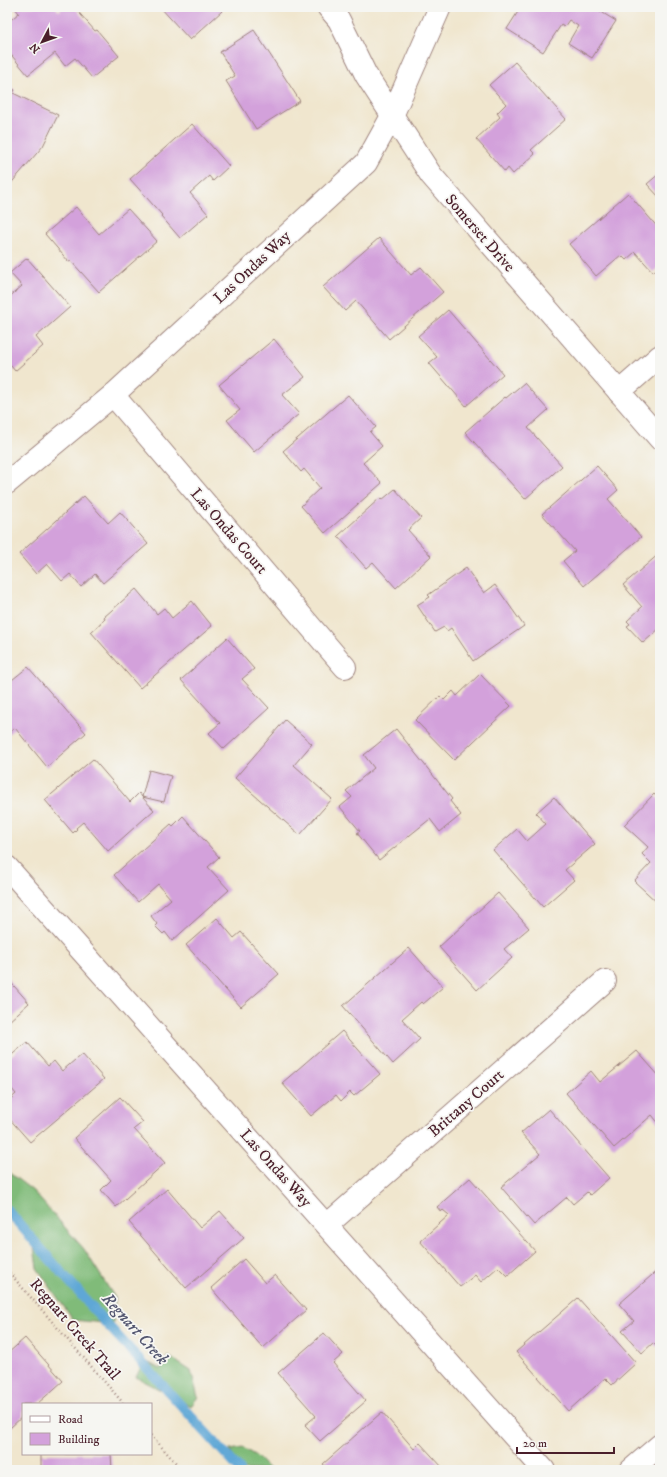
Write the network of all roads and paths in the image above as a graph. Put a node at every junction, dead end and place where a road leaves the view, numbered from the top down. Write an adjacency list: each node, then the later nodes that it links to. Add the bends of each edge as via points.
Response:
1 (328, 7): 3 (street, Somerset Drive, via 339,20 366,75)
2 (440, 7): 3 (street, Las Ondas Way)
3 (392, 116): 5 (street, Somerset Drive, via 431,175); 6 (street, Las Ondas Way, via 366,163)
4 (660, 356): 5 (street)
5 (619, 392): 7 (street, Somerset Drive)
6 (113, 396): 8 (street, Las Ondas Way); 9 (street, Las Ondas Court)
7 (660, 439)
8 (7, 483)
9 (345, 667)
10 (7, 867): 12 (street, Las Ondas Way)
11 (605, 981): 12 (street, Brittany Court)
12 (327, 1226): 18 (street, Las Ondas Way)
13 (7, 1270): 14 (path, Regnart Creek Trail)
14 (123, 1403)
15 (152, 1436): 17 (path)
16 (660, 1445): 19 (street)
17 (182, 1470)
18 (544, 1470)
19 (631, 1470)

